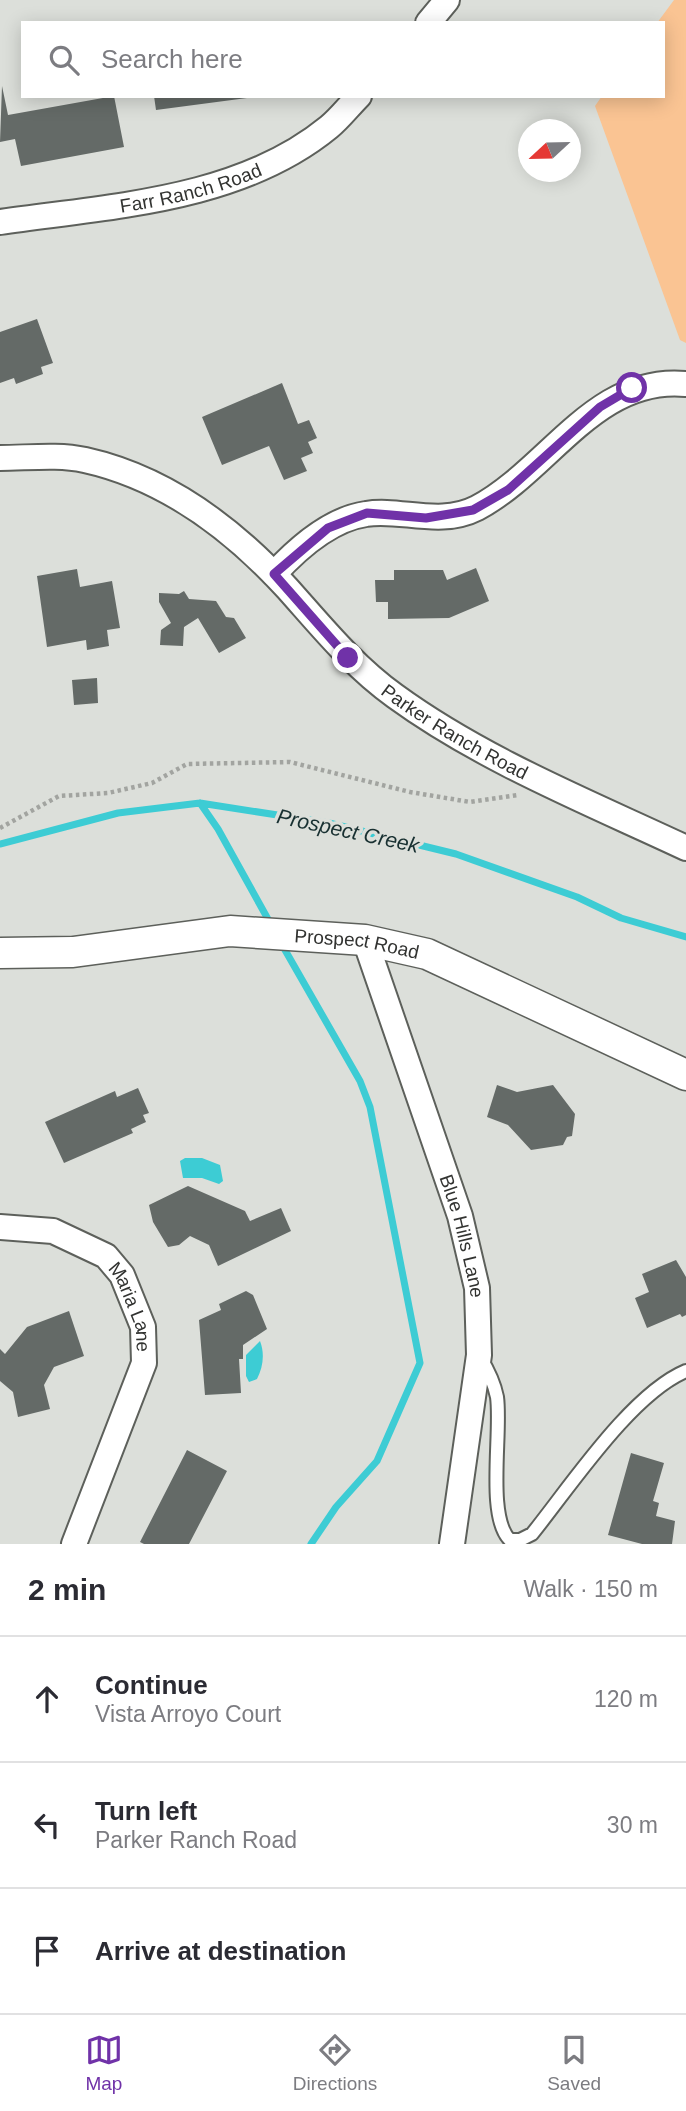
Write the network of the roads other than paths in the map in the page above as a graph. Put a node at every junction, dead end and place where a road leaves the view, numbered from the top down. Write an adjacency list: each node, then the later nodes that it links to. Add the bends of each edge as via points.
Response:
1 (447, 0): 2 (street)
2 (430, 21)
3 (357, 98): 4 (street, Farr Ranch Road, via 329,127 285,155 217,185 153,200)
4 (0, 222)
5 (686, 384): 7 (street, via 632,388 600,407 508,490 473,510 426,518 367,513 328,528)
6 (0, 458): 7 (street, Parker Ranch Road, via 82,459 138,475 202,511)
7 (274, 574): 8 (street, Parker Ranch Road, via 348,658 395,696 548,783)
8 (686, 848)
9 (365, 940): 10 (street, Prospect Road, via 230,931 74,952); 11 (street, Prospect Road, via 427,954); 13 (street, Blue Hills Lane, via 460,1216 477,1287)
10 (0, 953)
11 (686, 1075)
12 (0, 1227): 15 (street, Maria Lane, via 53,1231 106,1256 122,1275 143,1327 144,1363)
13 (479, 1355): 14 (lane, via 496,1394 498,1511 503,1534 510,1540 532,1534 646,1398); 16 (street, Blue Hills Lane)
14 (686, 1371)
15 (74, 1544)
16 (453, 1544)

